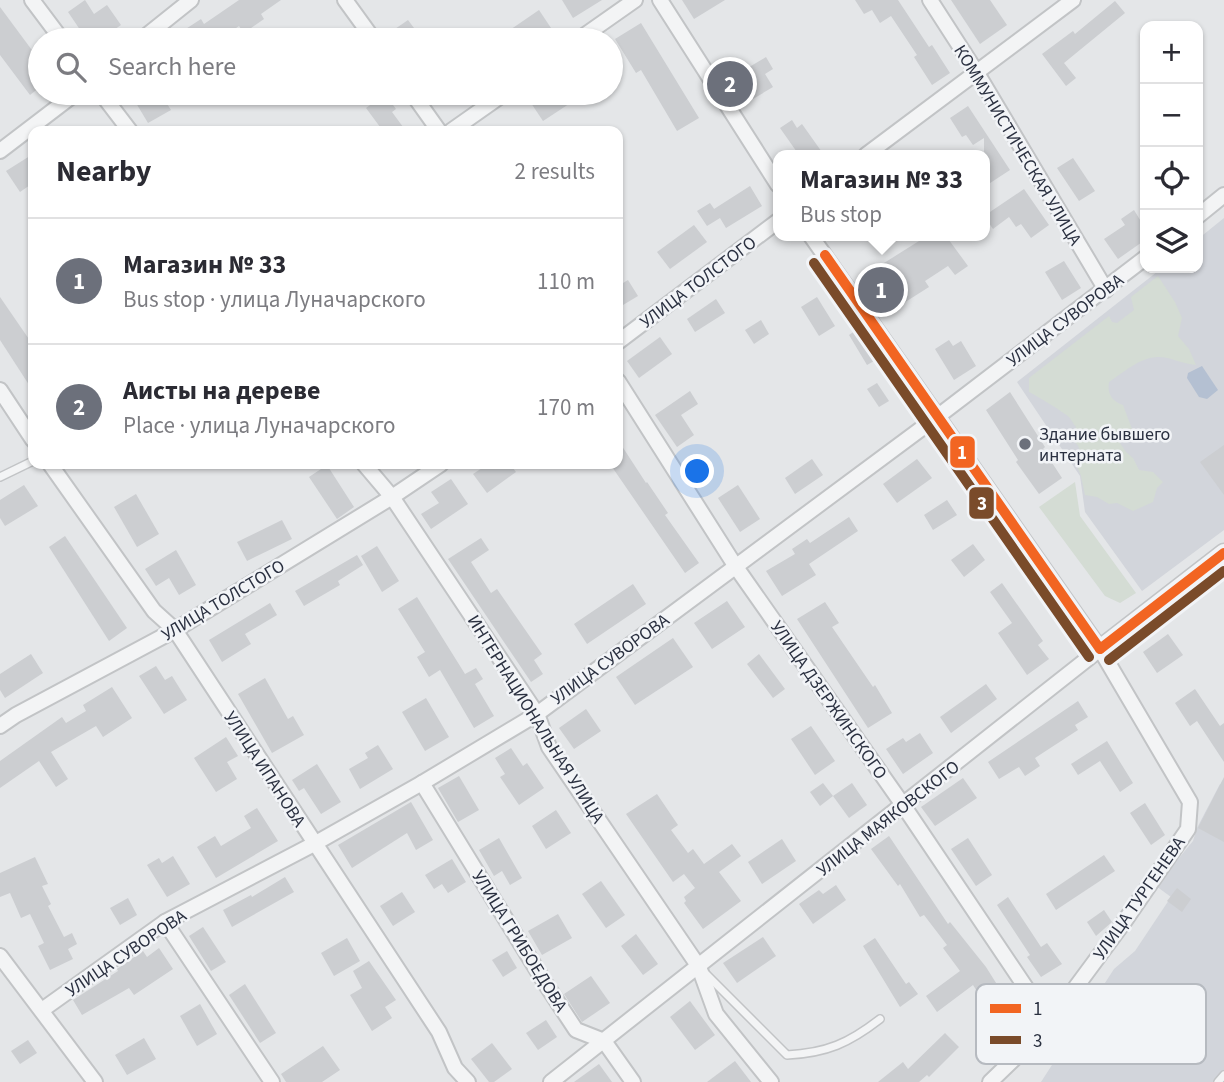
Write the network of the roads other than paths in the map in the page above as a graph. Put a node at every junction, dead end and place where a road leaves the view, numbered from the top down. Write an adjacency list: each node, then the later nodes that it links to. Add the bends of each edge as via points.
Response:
1 (32, 0): 8 (street)
2 (191, 0): 9 (street)
3 (345, 0): 10 (street)
4 (635, 0): 11 (street)
5 (660, 0): 24 (street)
6 (930, 0): 12 (street, КОММУНИСТИЧЕСКАЯ УЛИЦА)
7 (1073, 0): 12 (street)
8 (53, 28)
9 (156, 28)
10 (365, 28)
11 (595, 28)
12 (976, 73): 22 (street); 30 (street, КОММУНИСТИЧЕСКАЯ УЛИЦА)
13 (60, 105): 17 (street)
14 (110, 105): 18 (street)
15 (421, 105): 19 (street)
16 (488, 105): 20 (street)
17 (33, 126)
18 (126, 126)
19 (435, 126)
20 (458, 126)
21 (28, 130): 23 (street)
22 (873, 150)
23 (0, 151)
24 (773, 178)
25 (1224, 195): 26 (street)
26 (1203, 212)
27 (773, 225): 31 (street, УЛИЦА ТОЛСТОГО)
28 (814, 241): 34 (street)
29 (1140, 262): 30 (street, УЛИЦА СУВОРОВА)
30 (1106, 290): 34 (street, УЛИЦА СУВОРОВА)
31 (623, 338)
32 (623, 389): 43 (street, УЛИЦА ДЗЕРЖИНСКОГО)
33 (0, 390): 35 (street)
34 (937, 417): 43 (street, УЛИЦА СУВОРОВА); 45 (street)
35 (28, 431)
36 (28, 463): 40 (lane)
37 (54, 469): 44 (street, УЛИЦА ИПАНОВА, via 154,611)
38 (368, 469): 41 (street, ИНТЕРНАЦИОНАЛЬНАЯ УЛИЦА)
39 (434, 469): 41 (street, УЛИЦА ТОЛСТОГО)
40 (0, 477)
41 (392, 497): 44 (street, УЛИЦА ТОЛСТОГО); 46 (street, ИНТЕРНАЦИОНАЛЬНАЯ УЛИЦА)
42 (1224, 553): 45 (street, УЛИЦА МАЯКОВСКОГО)
43 (736, 567): 46 (street, УЛИЦА СУВОРОВА); 49 (street, УЛИЦА ДЗЕРЖИНСКОГО)
44 (175, 630): 47 (street, УЛИЦА ТОЛСТОГО); 50 (street, УЛИЦА ИПАНОВА)
45 (1100, 649): 49 (street, УЛИЦА МАЯКОВСКОГО); 55 (street, УЛИЦА ТУРГЕНЕВА, via 1191,802 1188,829)
46 (537, 714): 48 (street, УЛИЦА СУВОРОВА); 53 (street, ИНТЕРНАЦИОНАЛЬНАЯ УЛИЦА, via 549,747)
47 (0, 726)
48 (422, 783): 50 (street, УЛИЦА СУВОРОВА); 58 (street, УЛИЦА ГРИБОЕДОВА, via 576,1030)
49 (903, 806): 53 (street, УЛИЦА МАЯКОВСКОГО); 54 (street, УЛИЦА ДЗЕРЖИНСКОГО)
50 (314, 844): 51 (street, УЛИЦА СУВОРОВА); 63 (street, УЛИЦА ИПАНОВА)
51 (165, 922): 56 (street, УЛИЦА СУВОРОВА); 62 (street)
52 (0, 956): 56 (street)
53 (699, 967): 57 (lane, via 787,1055 829,1050); 58 (street, УЛИЦА МАЯКОВСКОГО); 66 (street, ИНТЕРНАЦИОНАЛЬНАЯ УЛИЦА, via 716,1014)
54 (1023, 984)
55 (1079, 984)
56 (42, 1010): 61 (street)
57 (880, 1019)
58 (604, 1041): 64 (street, УЛИЦА МАЯКОВСКОГО); 65 (street, УЛИЦА ГРИБОЕДОВА)
59 (1009, 1064): 67 (street, УЛИЦА ТУРГЕНЕВА)
60 (1224, 1075): 68 (lane)
61 (94, 1082)
62 (272, 1082)
63 (468, 1082)
64 (551, 1082)
65 (633, 1082)
66 (771, 1082)
67 (990, 1082)
68 (1219, 1082)

